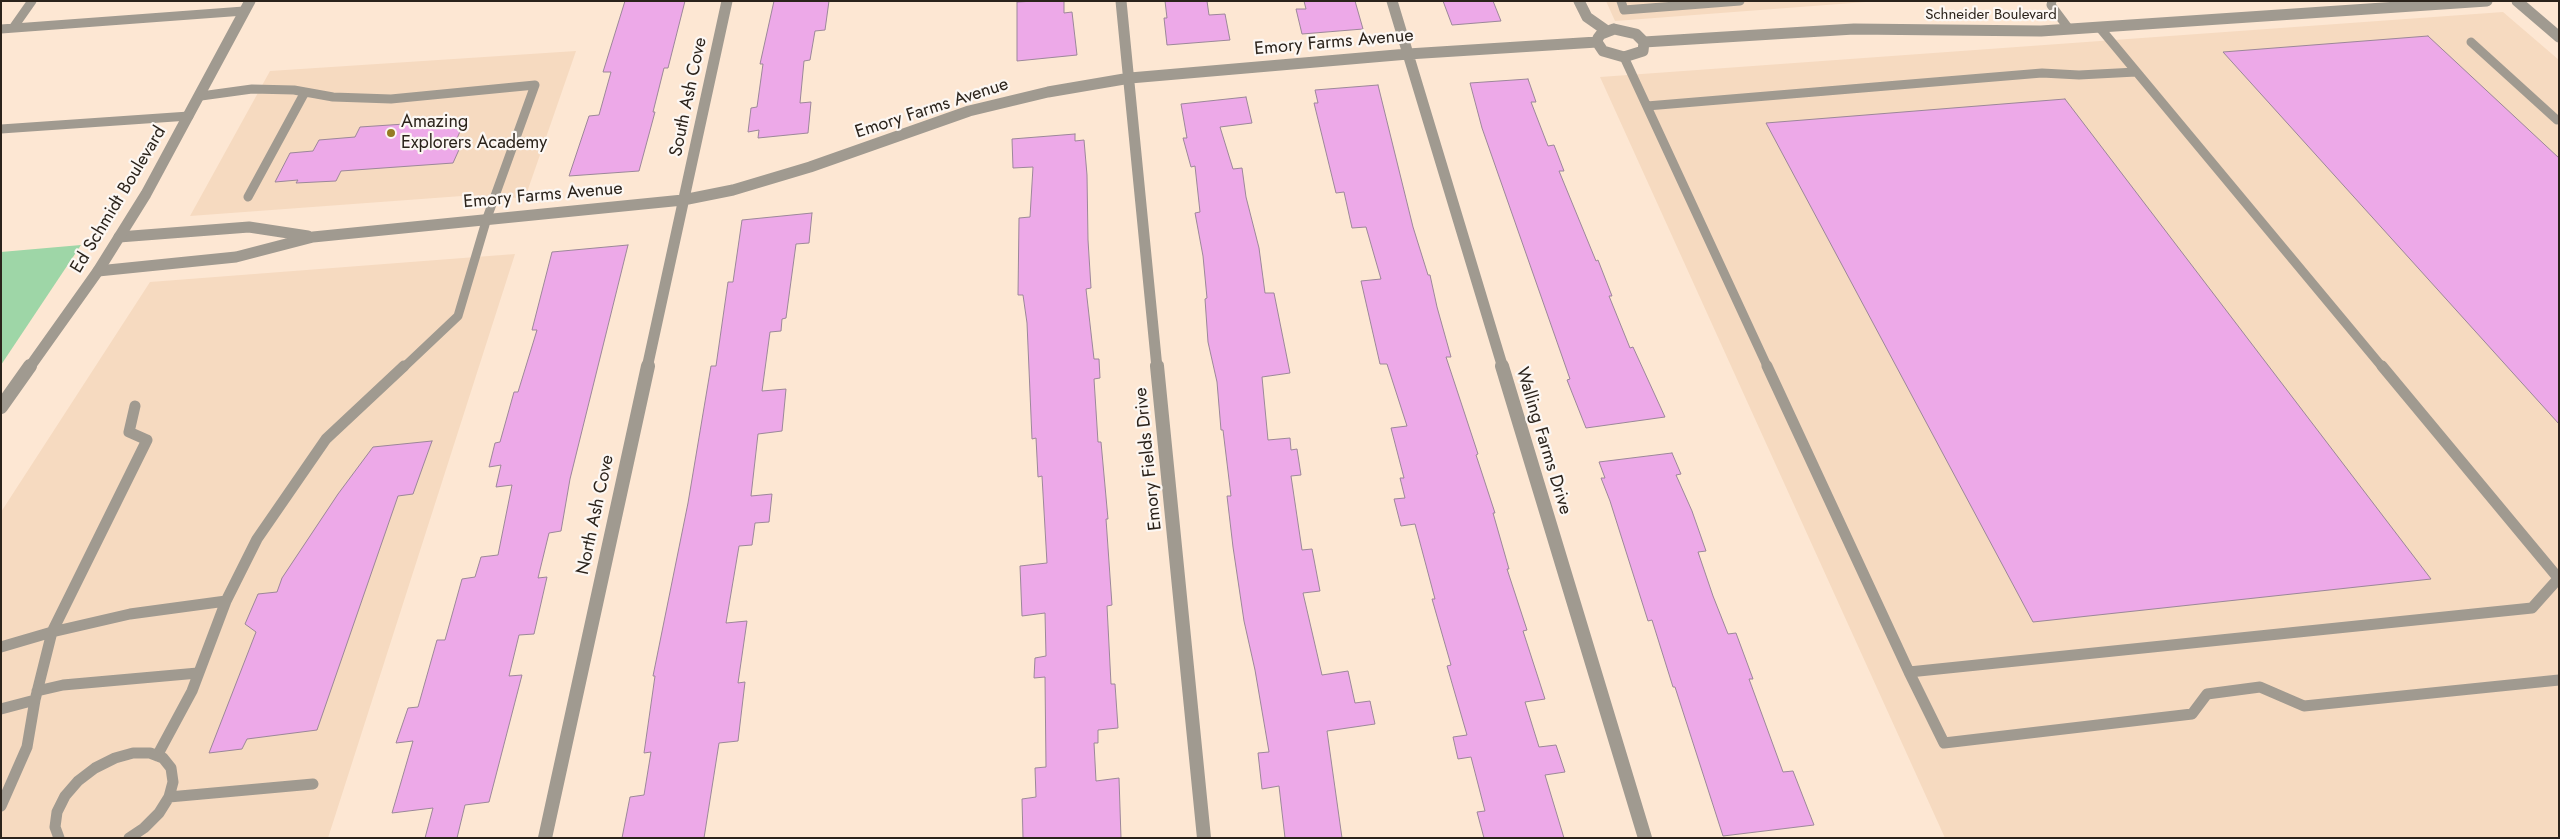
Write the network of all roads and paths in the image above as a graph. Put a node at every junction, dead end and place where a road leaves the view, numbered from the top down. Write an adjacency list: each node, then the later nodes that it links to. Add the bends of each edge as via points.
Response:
1 (32, 1): 13 (lane)
2 (727, 1): 33 (street, South Ash Cove)
3 (1121, 1): 25 (street, Emory Fields Drive)
4 (1392, 1): 22 (street, Walling Farms Drive)
5 (1579, 1): 17 (street, via 1587,17)
6 (1620, 1): 7 (lane, via 1624,10)
7 (1740, 1)
8 (2052, 1): 16 (lane)
9 (2487, 1): 11 (street, Schneider Boulevard)
10 (2517, 1): 18 (street)
11 (2463, 2): 14 (street, Schneider Boulevard)
12 (247, 6): 13 (lane); 27 (street, Ed Schmidt Boulevard)
13 (13, 28): 15 (lane)
14 (2100, 28): 16 (street, Schneider Boulevard); 24 (lane)
15 (1, 29)
16 (2069, 29): 20 (street, Schneider Boulevard, via 1854,29)
17 (1606, 31): 19 (street); 20 (street, via 1629,31)
18 (2559, 37)
19 (1597, 42): 22 (street, Emory Farms Avenue); 23 (street, via 1603,51)
20 (1644, 42): 23 (street, via 1645,47 1638,54)
21 (2471, 42): 30 (lane)
22 (1408, 54): 25 (street, Emory Farms Avenue); 57 (street, Walling Farms Drive)
23 (1624, 57): 28 (lane)
24 (2136, 72): 28 (lane, via 2042,74); 40 (lane)
25 (1130, 78): 33 (street, Emory Farms Avenue, via 1048,92 969,111 810,167 733,190); 56 (street, Emory Fields Drive)
26 (305, 92): 27 (lane, via 252,90); 32 (lane); 34 (lane, via 333,97 391,99 535,85)
27 (201, 96): 29 (street, Ed Schmidt Boulevard)
28 (1647, 106): 44 (lane)
29 (189, 116): 31 (lane); 35 (street, Ed Schmidt Boulevard)
30 (2558, 120)
31 (1, 129)
32 (248, 197)
33 (683, 200): 34 (street, Emory Farms Avenue); 55 (street, North Ash Cove)
34 (487, 218): 36 (street, Emory Farms Avenue); 41 (lane, via 458,316 326,439 257,539)
35 (119, 237): 36 (street, Emory Farms Avenue, via 249,227); 37 (street, Ed Schmidt Boulevard)
36 (313, 237): 37 (street, Emory Farms Avenue, via 236,257)
37 (98, 271): 38 (street, Ed Schmidt Boulevard)
38 (1, 406)
39 (135, 406): 42 (lane, via 129,432 147,440)
40 (2558, 579): 44 (lane, via 2532,608)
41 (226, 601): 42 (lane, via 130,614); 45 (lane)
42 (52, 632): 43 (lane); 47 (lane)
43 (1, 647)
44 (1909, 672): 46 (lane, via 1944,743 2192,714 2207,694 2260,687 2304,706)
45 (198, 673): 47 (lane, via 63,685); 49 (lane)
46 (2559, 680)
47 (36, 695): 48 (lane); 52 (lane, via 27,747)
48 (1, 709)
49 (156, 756): 51 (lane, via 163,758 171,768 173,782); 53 (lane, via 133,753 115,758 78,780 57,812 55,827)
50 (313, 784): 51 (lane)
51 (169, 797): 54 (lane, via 159,813)
52 (1, 806)
53 (59, 838)
54 (129, 838)
55 (545, 838)
56 (1204, 838)
57 (1645, 838)

